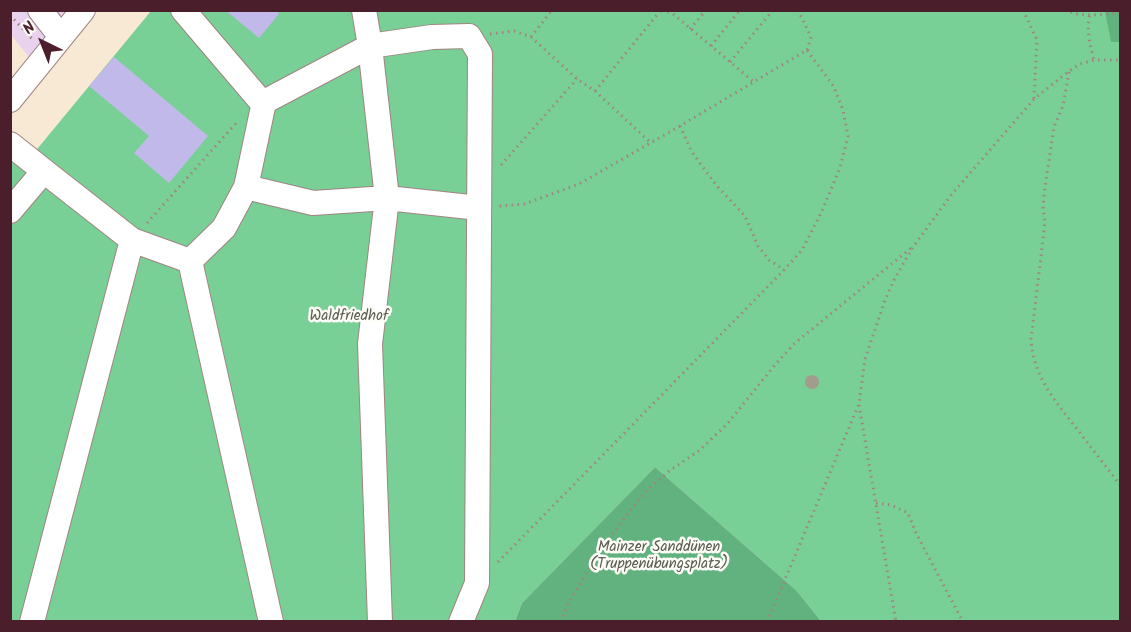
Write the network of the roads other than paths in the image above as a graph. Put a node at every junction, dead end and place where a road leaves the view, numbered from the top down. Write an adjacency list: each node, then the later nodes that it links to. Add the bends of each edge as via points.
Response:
1 (40, 10): 5 (street)
2 (83, 10): 5 (street)
3 (183, 10): 8 (street)
4 (364, 10): 6 (street)
5 (61, 37): 7 (street)
6 (370, 46): 8 (street); 12 (street); 13 (street, via 469,36 480,54)
7 (10, 100)
8 (261, 100): 11 (street)
9 (10, 144): 10 (street)
10 (44, 171): 14 (street); 15 (street)
11 (246, 187): 12 (street, via 313,203); 16 (street, via 224,228)
12 (387, 198): 13 (street); 19 (street, via 370,344)
13 (479, 199): 20 (street, via 477,583)
14 (10, 211)
15 (132, 240): 16 (street); 17 (street)
16 (190, 261): 18 (street)
17 (32, 621)
18 (271, 621)
19 (380, 621)
20 (461, 621)

